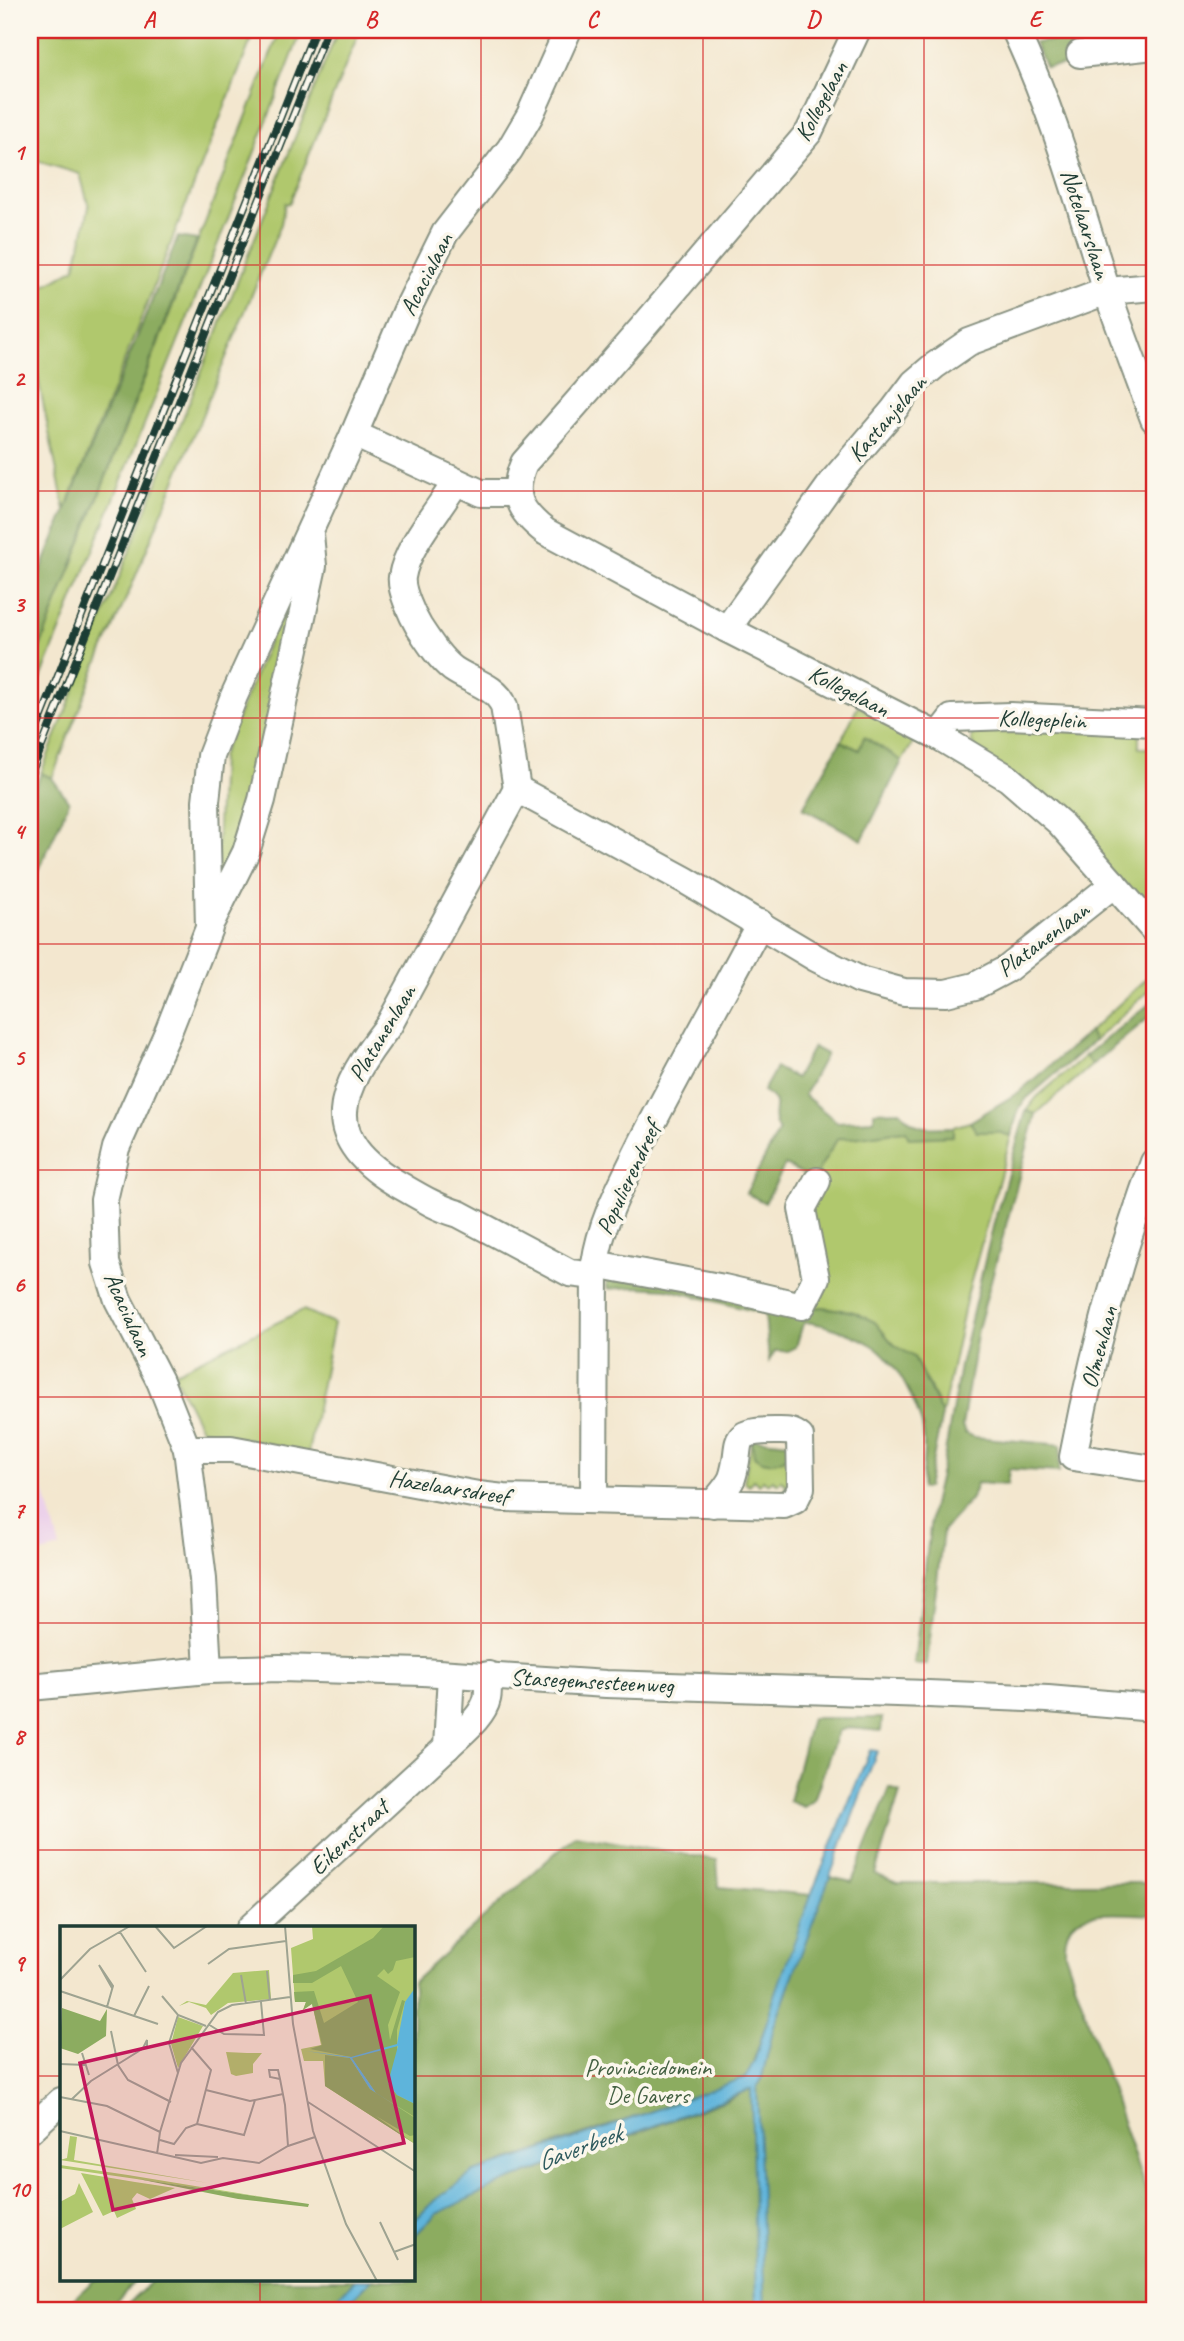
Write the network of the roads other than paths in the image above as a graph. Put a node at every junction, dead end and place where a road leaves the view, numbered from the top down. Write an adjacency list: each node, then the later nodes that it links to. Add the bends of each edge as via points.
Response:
1 (568, 30): 9 (street, Acacialaan, via 510,149 445,233)
2 (857, 30): 11 (street, Kollegelaan, via 809,132 536,447 524,463)
3 (1015, 30): 7 (street, Notelaarslaan, via 1070,173)
4 (1154, 46): 5 (street)
5 (1080, 54)
6 (1154, 287): 7 (street, Kastanjelaan)
7 (1107, 291): 8 (street, Notelaarslaan); 13 (street, Kastanjelaan, via 968,342 914,383 834,480)
8 (1154, 419)
9 (354, 434): 10 (street); 12 (street, Acacialaan)
10 (459, 484): 11 (street, via 481,493); 16 (street, via 410,553 401,579 411,615 431,647 453,669 501,699)
11 (517, 492): 13 (street, Kollegelaan, via 521,508 546,533)
12 (309, 532): 19 (street, Acacialaan, via 313,566 262,800 246,852); 19 (street, Acacialaan, via 234,696 212,756 206,801)
13 (727, 629): 15 (street, Kollegelaan)
14 (1154, 723): 15 (street, Kollegeplein, via 952,718)
15 (938, 736): 17 (street, Kollegelaan, via 1008,778 1060,823)
16 (517, 789): 18 (street, Platanenlaan); 23 (street, Platanenlaan, via 389,1025 356,1072 347,1093 346,1133 352,1148 378,1173 443,1210 459,1213 570,1273)
17 (1114, 884): 18 (street, Platanenlaan, via 1007,970 975,986 946,993 904,992 860,980); 20 (street, Kollegelaan)
18 (761, 923): 23 (street, Populierendreef, via 610,1209 598,1241)
19 (209, 928): 24 (street, Acacialaan, via 116,1148 104,1200 106,1263 118,1300 160,1381)
20 (1154, 930)
21 (1154, 1162): 25 (street, Olmenlaan, via 1131,1224 1073,1457)
22 (817, 1181): 23 (street, Platanenlaan, via 802,1209 816,1278 802,1306 724,1288)
23 (595, 1270): 26 (street, Populierendreef)
24 (187, 1449): 26 (street, Hazelaarsdreef, via 231,1449 478,1495); 28 (street, Acacialaan, via 203,1579)
25 (1154, 1469)
26 (594, 1500): 27 (street, Hazelaarsdreef)
27 (713, 1504)
28 (208, 1670): 29 (street, Stasegemsesteenweg); 31 (street, Stasegemsesteenweg)
29 (450, 1674): 30 (street, Stasegemsesteenweg); 33 (street)
30 (488, 1675): 32 (street, Stasegemsesteenweg, via 582,1683 1048,1699); 33 (street, Eikenstraat, via 487,1700)
31 (30, 1687)
32 (1154, 1708)
33 (447, 1747): 34 (street, Eikenstraat)
34 (252, 1926)
35 (60, 2102): 36 (street)
36 (30, 2130)

